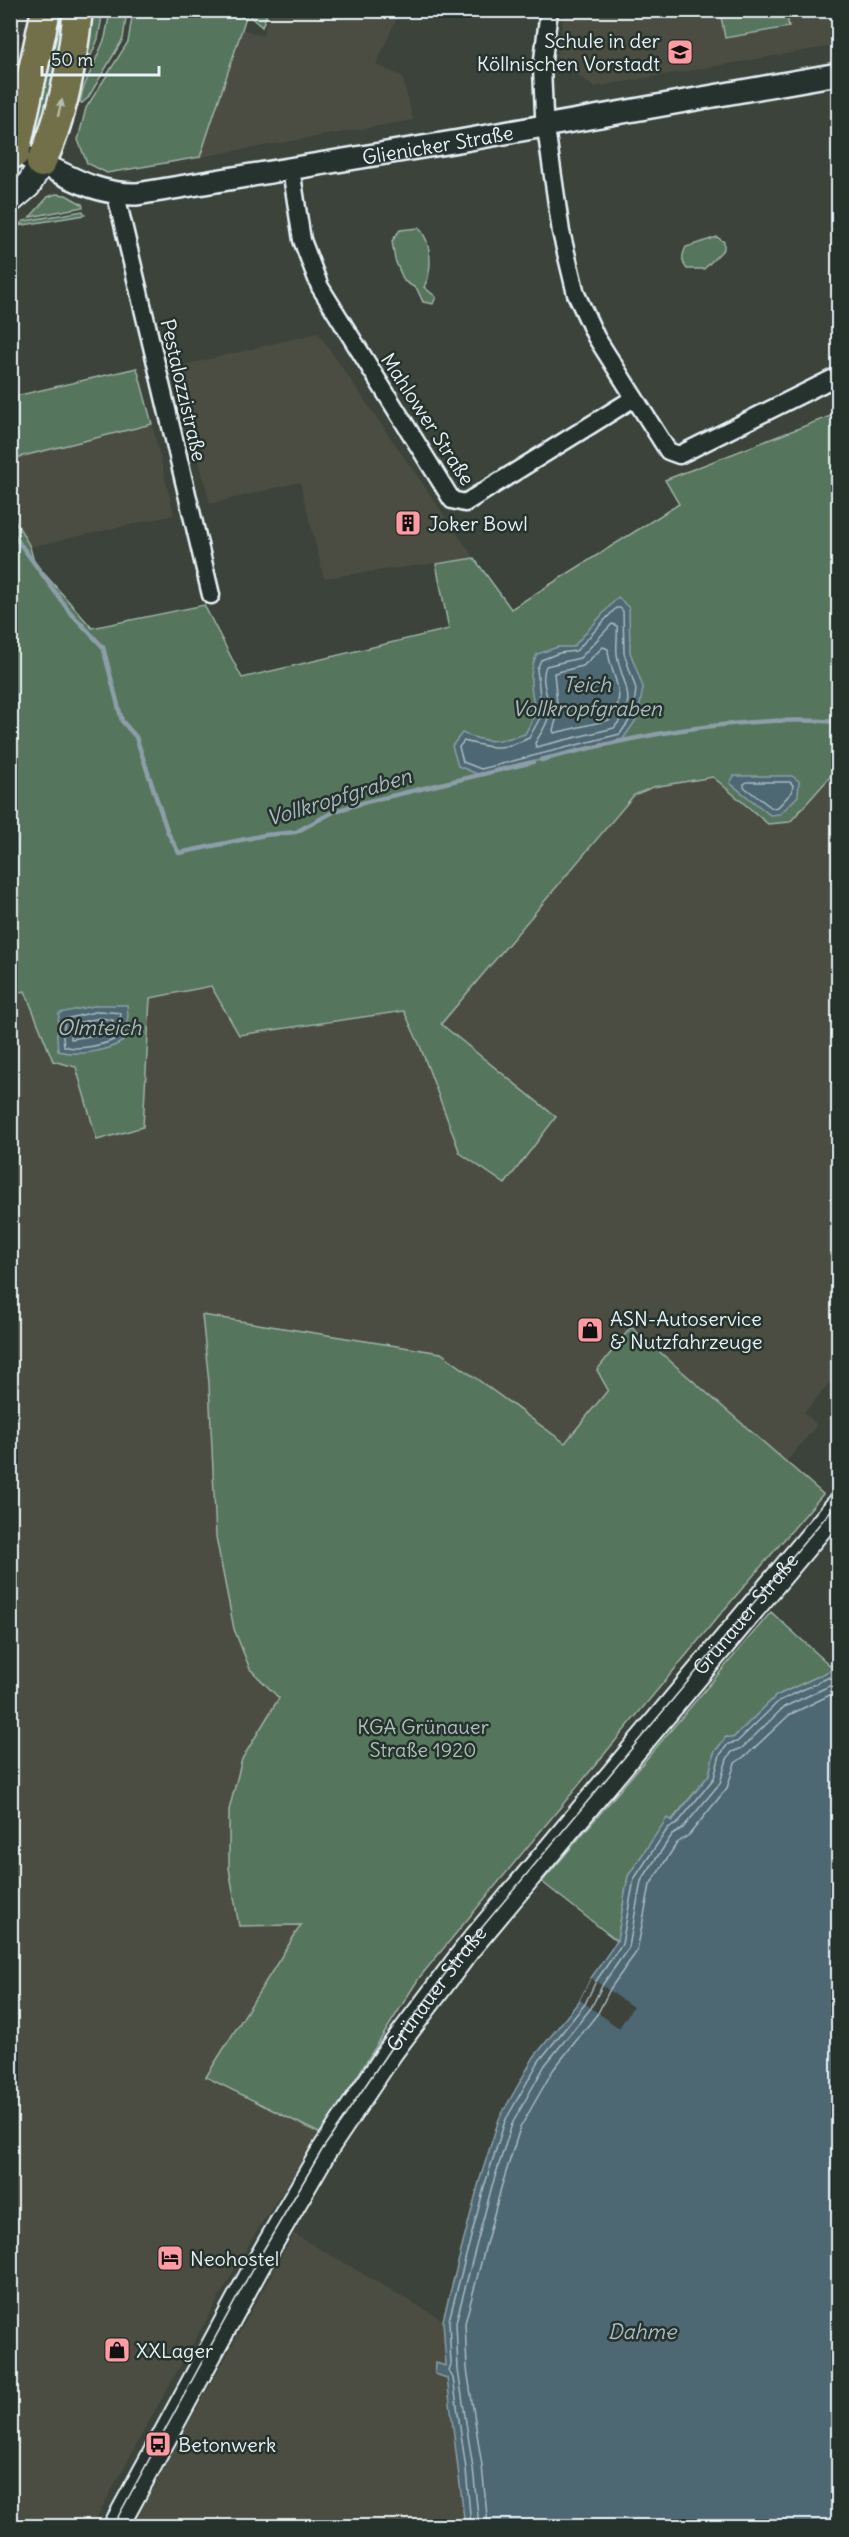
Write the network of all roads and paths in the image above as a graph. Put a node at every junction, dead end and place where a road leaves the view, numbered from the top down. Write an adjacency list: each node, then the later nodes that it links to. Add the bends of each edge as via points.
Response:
1 (46, 10): 6 (highway)
2 (78, 10): 7 (highway, one-way to 2, via 62,103)
3 (549, 10): 5 (street, via 542,68)
4 (838, 74): 5 (street, Glienicker Straße)
5 (545, 124): 8 (street, Glienicker Straße); 12 (street, via 561,232 576,294 596,337)
6 (13, 156): 7 (street, Glienicker Straße)
7 (41, 163): 9 (street, Glienicker Straße, via 77,182); 10 (main road, via 28,186)
8 (291, 169): 9 (street, Glienicker Straße); 12 (street, Mahlower Straße, via 302,240 320,287 452,500 465,503)
9 (116, 195): 13 (street, Pestalozzistraße)
10 (10, 201)
11 (838, 376): 12 (street, via 679,455 668,451)
12 (634, 398)
13 (211, 595)
14 (838, 1506): 15 (main road, Grünauer Straße, via 470,1946 391,2050 324,2151 262,2258)
15 (116, 2526)

